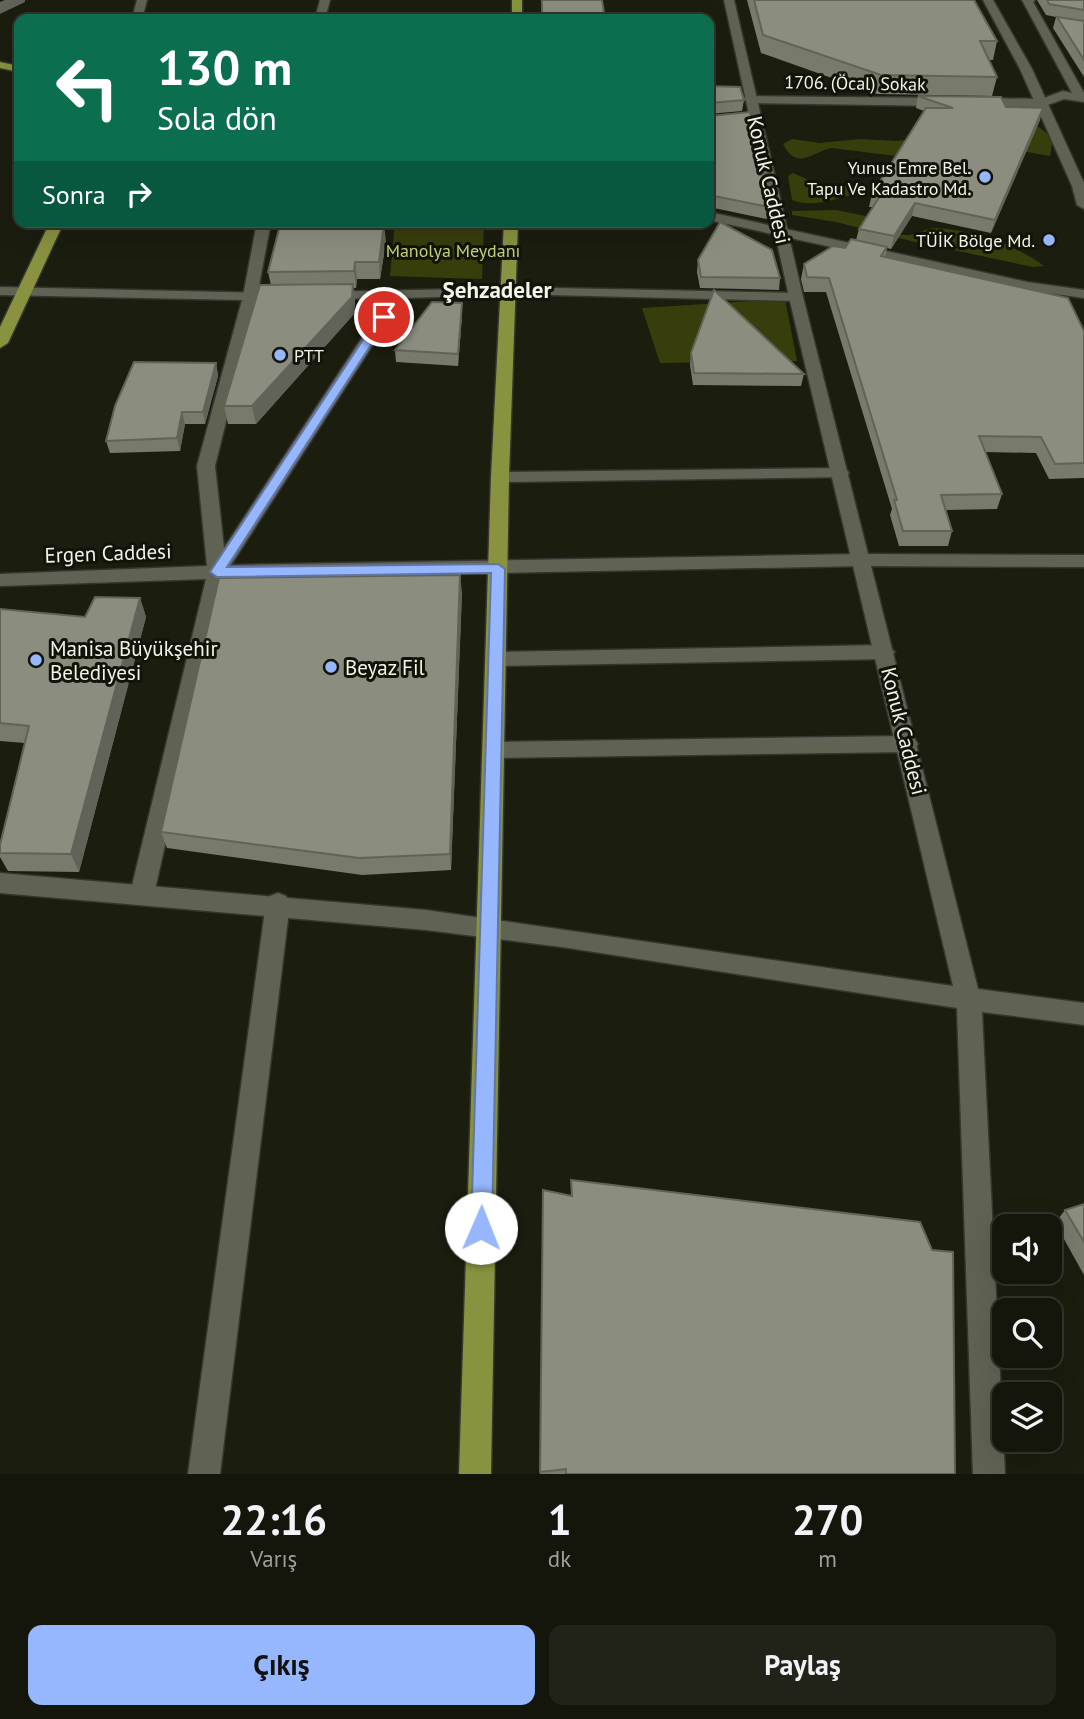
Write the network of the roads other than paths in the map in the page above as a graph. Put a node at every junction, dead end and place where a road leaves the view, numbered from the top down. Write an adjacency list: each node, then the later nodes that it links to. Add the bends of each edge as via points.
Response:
1 (729, 0): 4 (street, Konuk Caddesi)
2 (988, 0): 6 (street)
3 (1030, 0): 5 (street)
4 (745, 94): 6 (street, 1706. (Öcal) Sokak); 12 (street, Konuk Caddesi)
5 (1083, 98): 6 (street, 1706. (Öcal) Sokak, via 1063,95)
6 (1042, 103): 7 (street)
7 (1084, 205)
8 (714, 217): 12 (street)
9 (54, 228): 15 (main road)
10 (263, 228): 21 (street)
11 (512, 228): 16 (main road)
12 (781, 232): 13 (street); 22 (street, Konuk Caddesi)
13 (1027, 286): 18 (street); 23 (street)
14 (0, 291): 15 (street)
15 (24, 291): 21 (street); 24 (main road)
16 (508, 291): 17 (street); 22 (street); 26 (main road)
17 (399, 293): 20 (street); 30 (street)
18 (1084, 294)
19 (277, 295): 21 (street)
20 (304, 295)
21 (250, 296): 30 (street, via 206,466)
22 (796, 297): 25 (street, Konuk Caddesi)
23 (1084, 306)
24 (0, 343)
25 (841, 473): 26 (street); 27 (street, Konuk Caddesi)
26 (500, 477): 29 (main road)
27 (862, 560): 28 (street, Ergen Caddesi); 29 (street, Ergen Caddesi); 32 (street, Konuk Caddesi)
28 (1084, 561)
29 (498, 569): 30 (street, Ergen Caddesi); 33 (main road)
30 (217, 572): 31 (street, Ergen Caddesi); 37 (street)
31 (0, 580)
32 (885, 652): 33 (street); 34 (street, Konuk Caddesi)
33 (496, 659): 35 (main road)
34 (907, 744): 35 (street); 40 (street, Konuk Caddesi)
35 (494, 750): 39 (main road)
36 (0, 883): 37 (street)
37 (142, 894): 38 (street)
38 (278, 903): 39 (street); 42 (street)
39 (488, 927): 40 (street); 43 (main road)
40 (969, 1001): 41 (street); 44 (street, Konuk Caddesi)
41 (1084, 1014)
42 (204, 1474)
43 (475, 1474)
44 (989, 1474)

